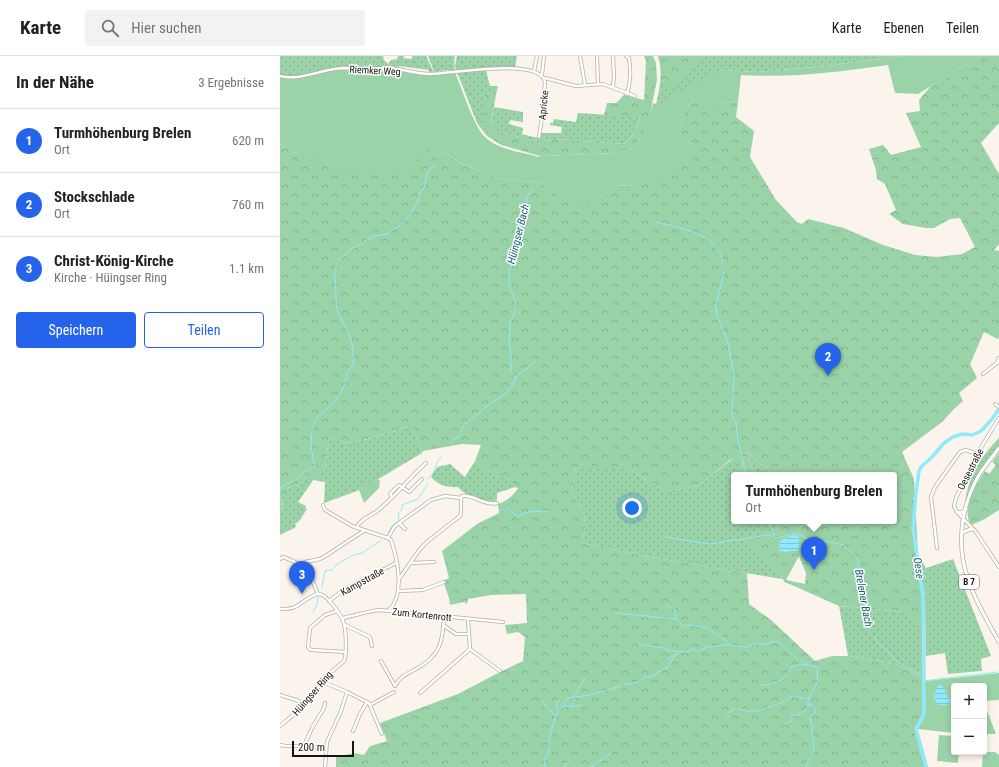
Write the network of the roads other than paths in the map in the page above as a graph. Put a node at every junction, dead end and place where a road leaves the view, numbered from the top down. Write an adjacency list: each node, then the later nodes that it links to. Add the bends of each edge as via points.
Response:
1 (537, 56): 7 (street)
2 (544, 56): 8 (street)
3 (580, 56): 12 (street)
4 (598, 56): 11 (street)
5 (612, 56): 13 (street)
6 (627, 56): 14 (street, via 630,79)
7 (534, 71): 8 (street); 9 (street, Riemker Weg, via 496,68 429,74 394,69 344,68 299,78)
8 (542, 74): 10 (street, Apricke)
9 (280, 76)
10 (545, 78): 12 (street, via 576,86); 16 (street, Apricke)
11 (598, 84): 12 (street); 13 (street)
12 (585, 85)
13 (613, 87): 14 (street)
14 (627, 92): 15 (street)
15 (635, 96)
16 (539, 137)
17 (999, 358): 18 (street)
18 (998, 363): 19 (street)
19 (983, 374)
20 (995, 404): 21 (street)
21 (999, 407)
22 (999, 418): 24 (street, Oesestraße)
23 (999, 448): 31 (main road, B 7, via 978,478)
24 (977, 454): 32 (street, Oesestraße, via 956,498); 41 (street, via 966,450 960,452 935,487 931,497)
25 (426, 463): 27 (street)
26 (422, 479): 27 (street, via 409,492)
27 (402, 487): 35 (street)
28 (461, 498): 29 (street, via 466,495); 34 (street, via 445,496 431,500); 45 (street, via 460,516 428,541)
29 (497, 503)
30 (323, 505): 35 (street, via 325,510)
31 (966, 509): 32 (main road, via 961,513); 33 (main road, B 7)
32 (956, 512): 33 (street)
33 (963, 521): 37 (street); 39 (main road, B 7)
34 (399, 523): 36 (street); 40 (street)
35 (356, 527): 38 (street)
36 (405, 529)
37 (972, 529): 39 (main road); 47 (street)
38 (365, 530): 40 (street); 46 (street, via 327,555 305,562)
39 (962, 533): 63 (main road, B 7, via 962,555 972,592)
40 (388, 538): 44 (street, via 392,542)
41 (937, 548)
42 (280, 559): 46 (street, via 283,557)
43 (434, 562): 45 (street)
44 (396, 563): 48 (street); 52 (street, Kampstraße, via 345,589)
45 (411, 563): 48 (street)
46 (303, 566): 51 (street)
47 (999, 566)
48 (399, 579): 50 (street)
49 (444, 582): 50 (street, via 423,590)
50 (398, 591): 55 (street, via 395,603)
51 (318, 594): 52 (street); 53 (street, via 295,607)
52 (329, 601): 54 (street)
53 (280, 609)
54 (337, 611): 57 (street); 66 (street, via 325,616 310,628 308,647 311,650)
55 (388, 611): 56 (street, Zum Kortenrott); 57 (street, Zum Kortenrott, via 370,611)
56 (444, 617): 58 (street, Zum Kortenrott); 61 (street)
57 (342, 618): 60 (street)
58 (468, 619): 59 (street, Zum Kortenrott); 62 (street)
59 (503, 622)
60 (344, 625): 64 (street, via 370,637); 66 (street)
61 (443, 625): 62 (street, via 456,634); 67 (street, via 441,641 435,653 425,663 402,676 395,686)
62 (469, 634): 65 (street)
63 (999, 642)
64 (372, 646)
65 (470, 649): 68 (street); 72 (street)
66 (346, 652): 69 (street, Hüingser Ring, via 344,660)
67 (381, 661)
68 (500, 671)
69 (323, 682): 70 (street); 77 (street, Hüingser Ring)
70 (347, 692): 74 (street); 83 (street)
71 (394, 692): 76 (street)
72 (420, 693)
73 (280, 695): 77 (street, via 299,701)
74 (367, 702): 76 (street); 79 (street)
75 (325, 703): 82 (street)
76 (370, 705): 80 (street)
77 (304, 706): 78 (street, Hüingser Ring)
78 (280, 726)
79 (353, 731)
80 (382, 734)
81 (280, 745): 82 (street)
82 (304, 746): 83 (street)
83 (326, 749): 84 (street)
84 (325, 767)

